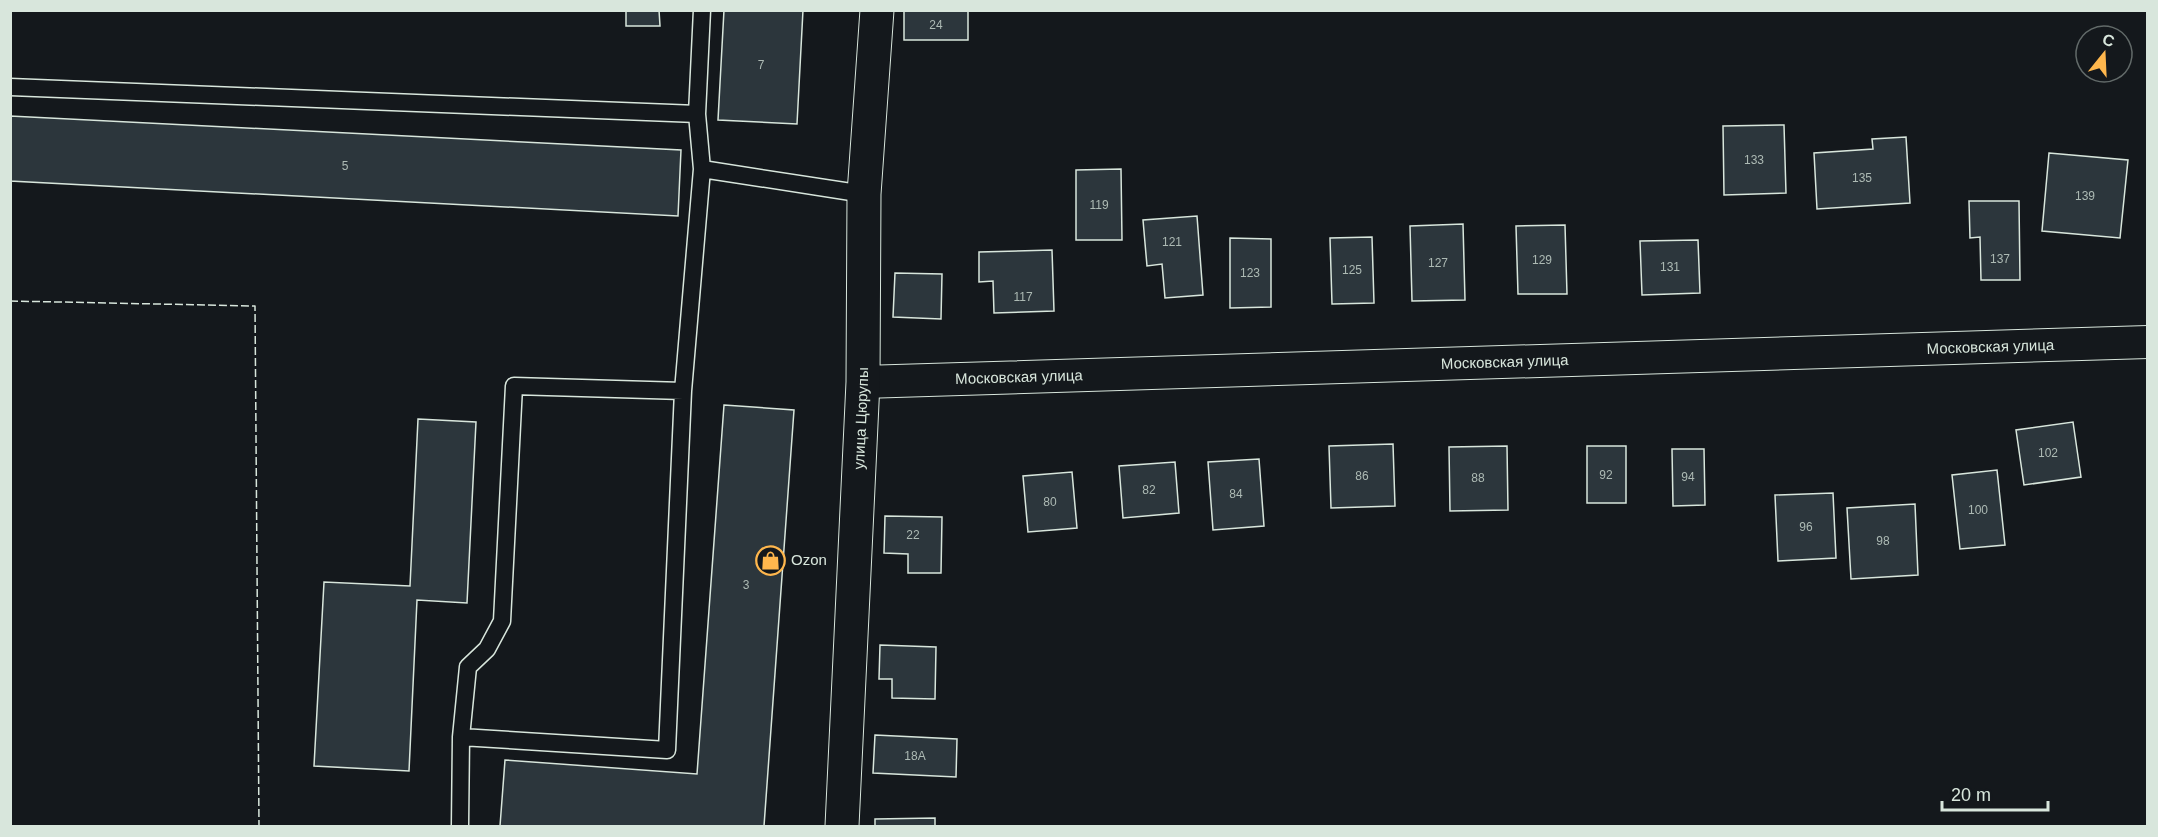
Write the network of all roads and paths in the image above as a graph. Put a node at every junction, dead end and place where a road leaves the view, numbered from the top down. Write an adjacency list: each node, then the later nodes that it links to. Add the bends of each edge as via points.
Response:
1 (702, 10): 4 (lane)
2 (877, 10): 6 (street, улица Цюрупы)
3 (10, 87): 4 (lane)
4 (697, 114): 5 (lane)
5 (702, 169): 6 (lane); 9 (lane)
6 (864, 194): 8 (street, улица Цюрупы)
7 (2148, 342): 8 (street, Московская улица)
8 (862, 382): 12 (street, улица Цюрупы)
9 (683, 391): 10 (lane, via 514,386 502,621 487,649 468,667); 10 (lane, via 667,750)
10 (461, 737): 11 (lane)
11 (460, 826)
12 (842, 826)

